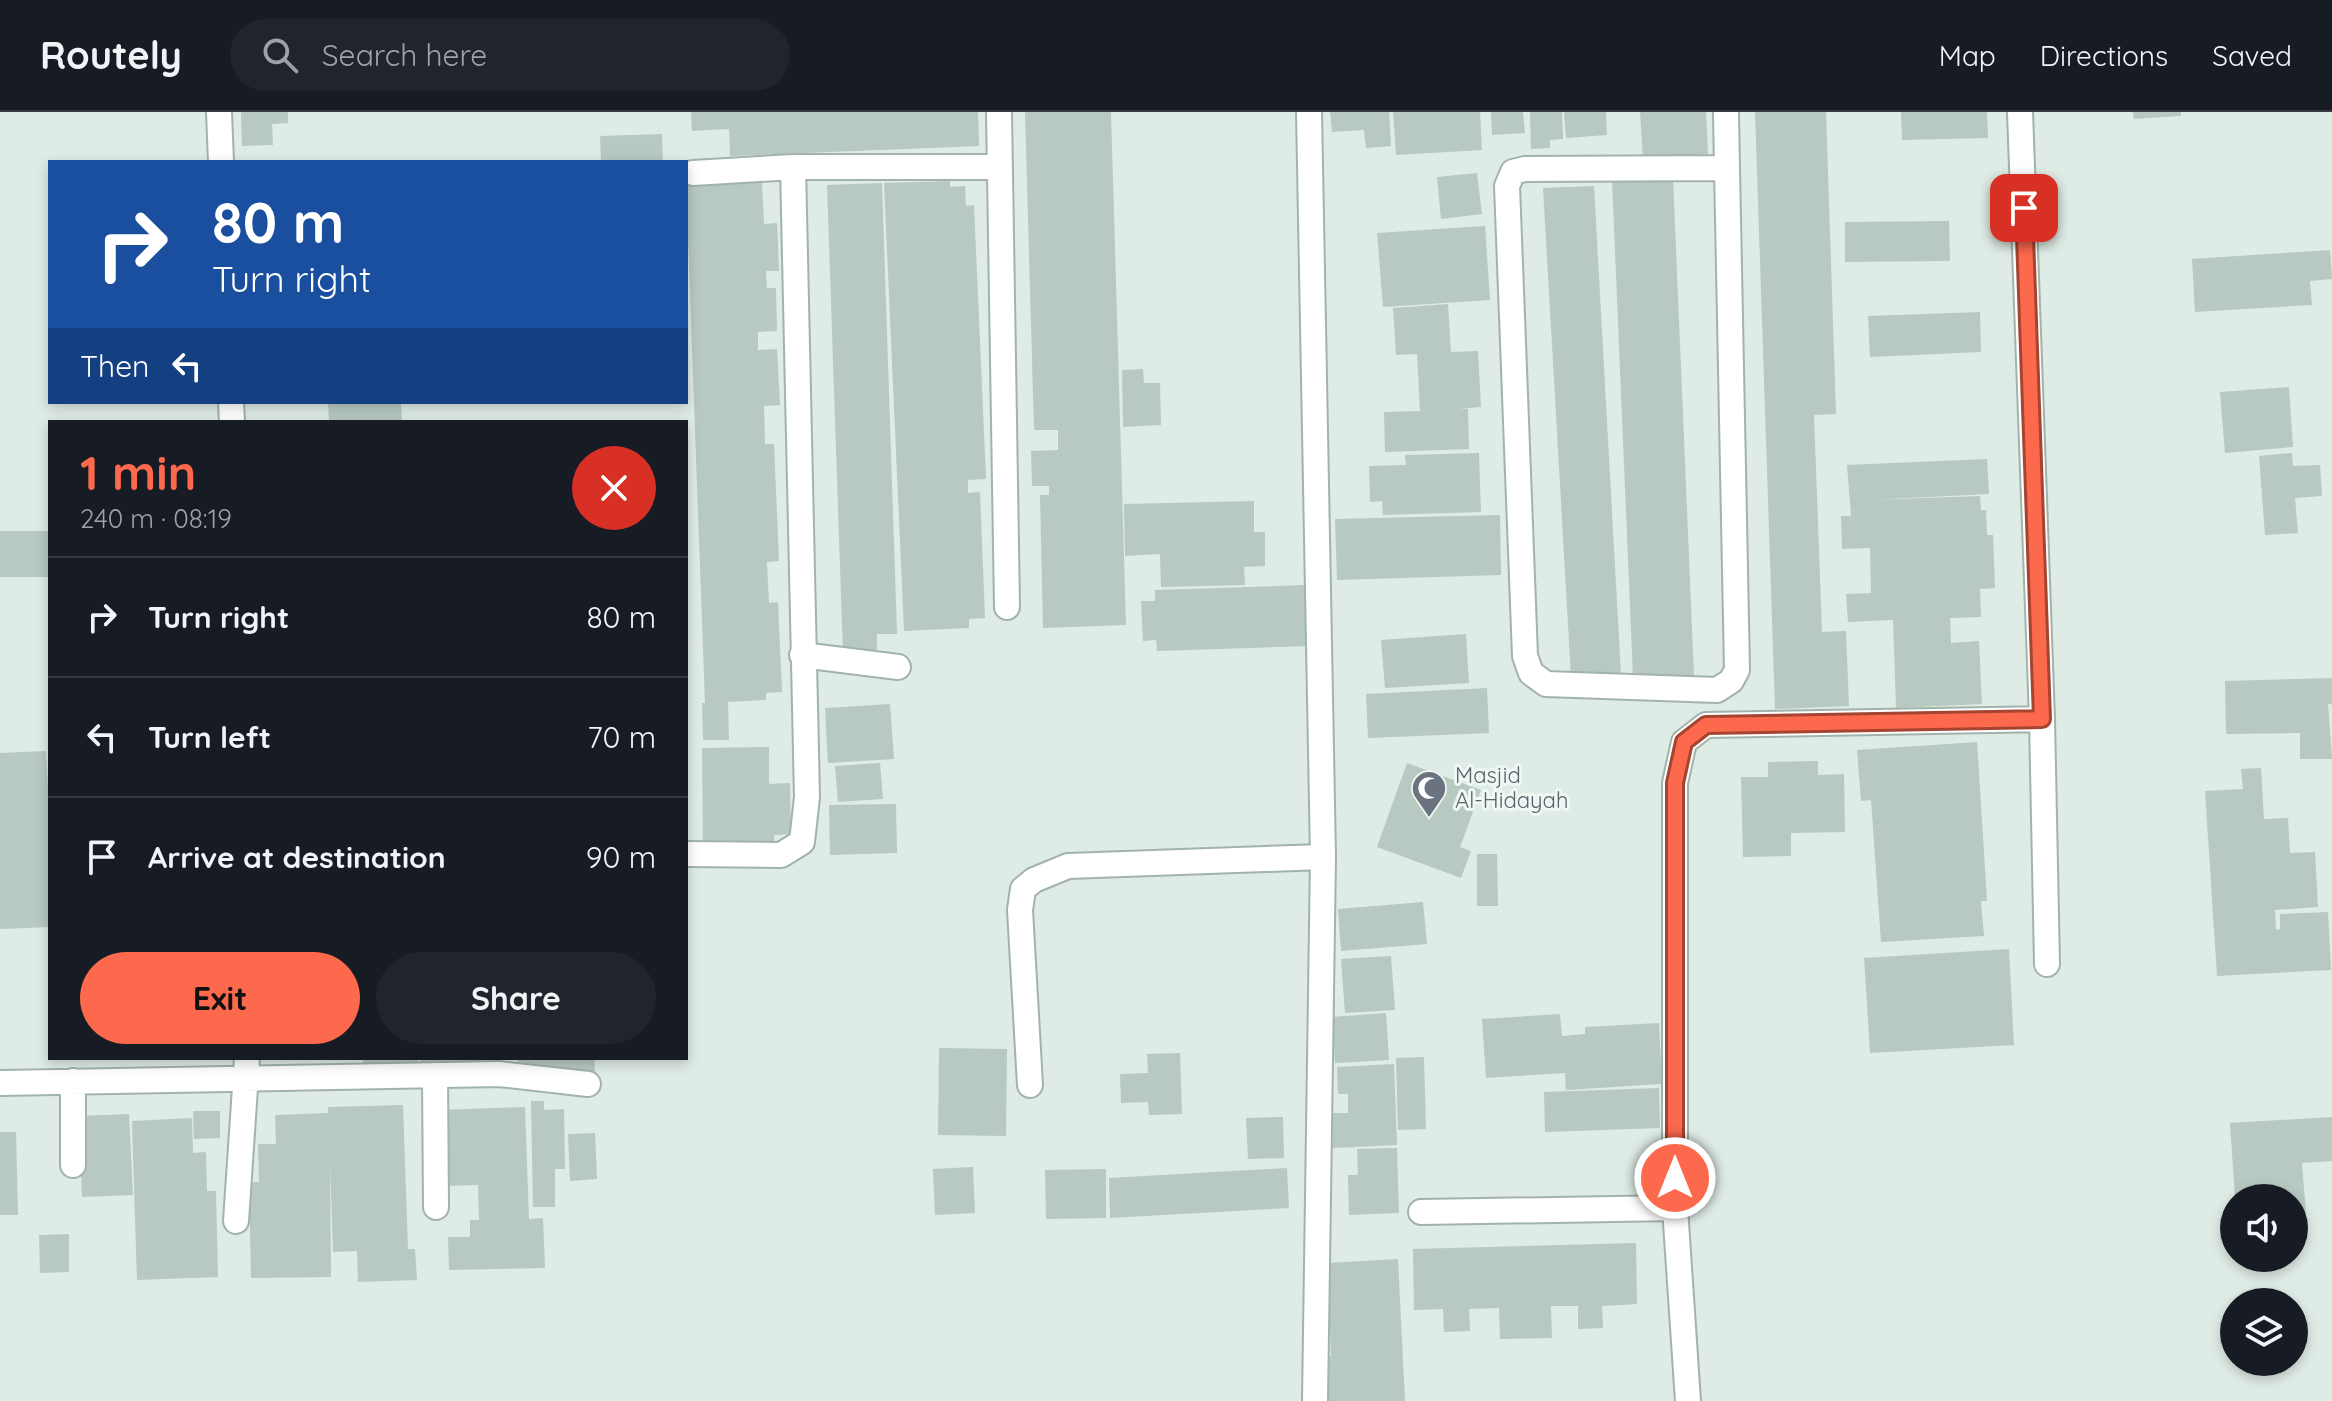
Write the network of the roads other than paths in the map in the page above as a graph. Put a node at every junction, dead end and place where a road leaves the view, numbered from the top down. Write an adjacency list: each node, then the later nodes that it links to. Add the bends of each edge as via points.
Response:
1 (219, 112): 6 (street)
2 (999, 112): 8 (street)
3 (1309, 112): 16 (street)
4 (1726, 112): 9 (street)
5 (2020, 112): 14 (street)
6 (221, 160)
7 (793, 167): 8 (street); 10 (street); 12 (street)
8 (1000, 167): 11 (street)
9 (1727, 168): 9 (street, via 1737,670 1717,690 1546,684 1531,673 1525,656 1507,186 1513,172 1525,169)
10 (693, 173)
11 (1007, 607)
12 (802, 655): 13 (street); 15 (street, via 807,797 802,842 781,855)
13 (898, 667)
14 (2042, 719): 17 (street); 27 (street, via 1706,725 1684,742 1675,783)
15 (688, 854)
16 (1323, 857): 24 (street, via 1068,866 1034,880 1023,889 1020,910); 30 (street)
17 (2047, 964)
18 (499, 1066): 20 (street); 23 (street)
19 (248, 1068): 20 (street); 21 (street); 29 (street)
20 (435, 1075): 26 (street)
21 (73, 1081): 22 (street); 25 (street)
22 (0, 1083)
23 (588, 1084)
24 (1030, 1085)
25 (73, 1165)
26 (436, 1207)
27 (1675, 1208): 28 (street); 31 (street)
28 (1421, 1212)
29 (236, 1221)
30 (1315, 1401)
31 (1688, 1401)

